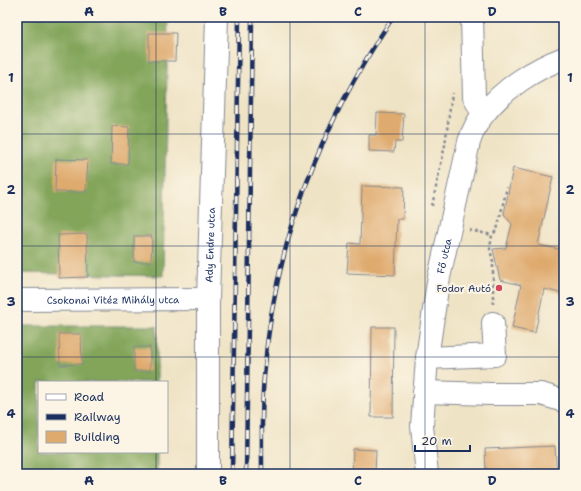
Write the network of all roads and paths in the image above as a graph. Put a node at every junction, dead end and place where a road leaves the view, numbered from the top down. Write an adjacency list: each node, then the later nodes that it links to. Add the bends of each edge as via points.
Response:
1 (216, 17): 10 (street, Ady Endre utca)
2 (472, 17): 5 (street, via 474,97)
3 (564, 58): 5 (street, Fő utca, via 524,78)
4 (453, 86): 7 (path, via 447,138)
5 (483, 114): 13 (street, Fő utca, via 469,142 438,282)
6 (507, 187): 9 (path, via 498,230)
7 (432, 212)
8 (468, 230): 9 (path)
9 (492, 235): 12 (path, via 490,249 493,262)
10 (208, 299): 11 (street, Csokonai Vitéz Mihály utca); 16 (street, Ady Endre utca)
11 (17, 300)
12 (493, 323): 13 (street, via 494,356)
13 (427, 358): 14 (street, Fő utca)
14 (424, 392): 15 (street, via 541,394); 17 (street, Fő utca, via 422,426)
15 (564, 401)
16 (208, 474)
17 (427, 474)

